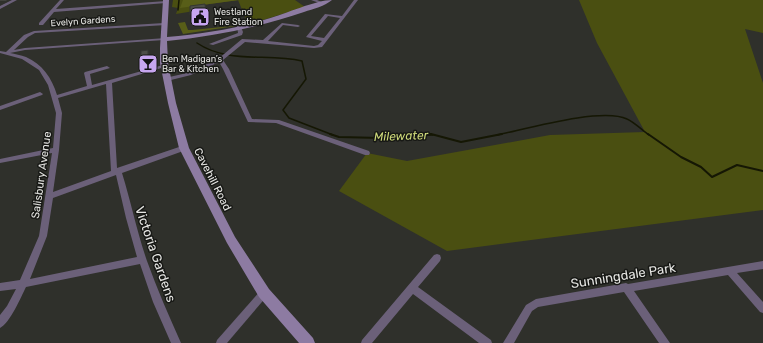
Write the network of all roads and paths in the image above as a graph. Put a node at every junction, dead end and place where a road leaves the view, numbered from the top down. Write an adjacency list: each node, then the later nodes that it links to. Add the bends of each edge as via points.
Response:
1 (15, 0): 8 (street)
2 (62, 0): 11 (street)
3 (313, 0): 7 (street)
4 (329, 0): 7 (main road)
5 (356, 0): 12 (street)
6 (166, 1): 11 (street); 14 (main road, Cavehill Road)
7 (322, 3): 16 (main road, via 272,20)
8 (7, 4): 9 (street); 10 (street)
9 (0, 5)
10 (0, 8)
11 (52, 11): 13 (street)
12 (343, 17): 18 (street); 18 (street, via 327,15 308,37)
13 (41, 24)
14 (164, 24): 17 (main road, Cavehill Road); 21 (street, Evelyn Gardens, via 34,32)
15 (298, 26): 19 (street, via 282,24)
16 (240, 27): 17 (main road); 20 (street, via 240,34)
17 (164, 39): 21 (street); 23 (main road, Cavehill Road)
18 (325, 40): 19 (street, via 318,47)
19 (265, 41): 22 (street, via 244,40)
20 (211, 44)
21 (5, 52): 29 (street, Salisbury Avenue, via 24,58 41,70)
22 (223, 56): 25 (street, via 189,74); 33 (street, via 226,69 250,121 278,121)
23 (165, 66): 25 (main road, Cavehill Road); 26 (street)
24 (107, 68): 27 (street, via 87,73)
25 (167, 79): 31 (main road, Cavehill Road)
26 (109, 82): 27 (street); 35 (street, Victoria Gardens, via 114,170)
27 (90, 87): 29 (street)
28 (40, 94): 30 (street)
29 (55, 97): 32 (street, Salisbury Avenue, via 59,113)
30 (0, 108)
31 (184, 148): 35 (street); 45 (main road, Cavehill Road, via 231,240)
32 (56, 150): 34 (street); 36 (street, Salisbury Avenue)
33 (367, 153)
34 (0, 161)
35 (118, 171): 36 (street); 38 (street, Victoria Gardens)
36 (49, 196): 41 (street, Salisbury Avenue, via 43,236)
37 (437, 258): 44 (street)
38 (142, 260): 41 (street); 48 (street, Victoria Gardens)
39 (763, 265): 40 (street, Sunningdale Park)
40 (729, 270): 43 (street, Sunningdale Park); 46 (street)
41 (23, 284): 42 (street); 47 (street, Salisbury Avenue)
42 (0, 287)
43 (626, 287): 53 (street, Sunningdale Park, via 536,303 529,308); 54 (street)
44 (412, 288): 51 (street); 52 (street)
45 (264, 293): 49 (street); 50 (main road, Cavehill Road)
46 (763, 309)
47 (0, 323)
48 (176, 343)
49 (222, 343)
50 (308, 343)
51 (366, 343)
52 (487, 343)
53 (508, 343)
54 (665, 343)

